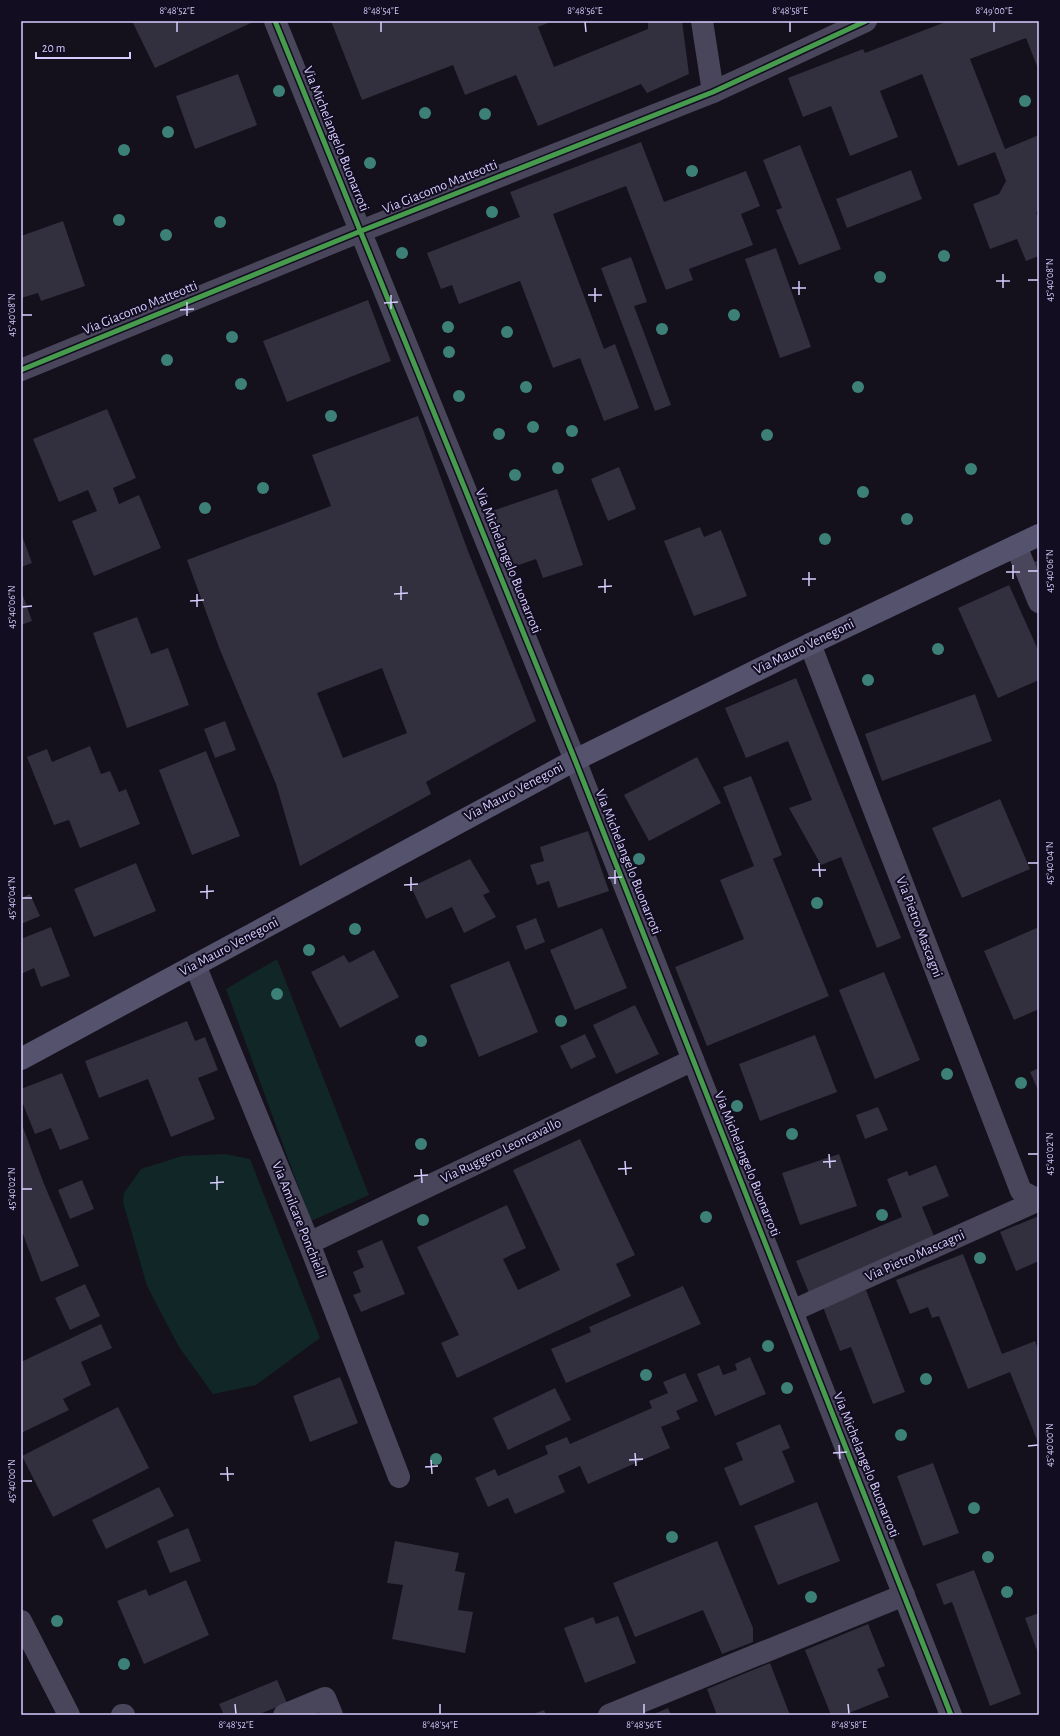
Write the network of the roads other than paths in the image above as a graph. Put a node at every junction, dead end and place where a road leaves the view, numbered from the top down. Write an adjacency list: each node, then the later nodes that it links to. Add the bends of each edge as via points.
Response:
1 (275, 21): 5 (street, Via Michelangelo Buonarroti)
2 (702, 21): 4 (street)
3 (866, 21): 4 (street, Via Giacomo Matteotti)
4 (713, 92): 5 (street, Via Giacomo Matteotti)
5 (361, 231): 6 (street, Via Giacomo Matteotti); 11 (street, Via Michelangelo Buonarroti)
6 (21, 370)
7 (1039, 535): 8 (main road, Via Mauro Venegoni)
8 (1016, 546): 9 (street); 10 (main road, Via Mauro Venegoni)
9 (1039, 602)
10 (810, 644): 11 (main road, Via Mauro Venegoni); 15 (street, Via Pietro Mascagni, via 1021,1191)
11 (574, 760): 12 (main road, Via Mauro Venegoni); 14 (street, Via Michelangelo Buonarroti)
12 (195, 965): 13 (main road, Via Mauro Venegoni); 16 (street, Via Amilcare Ponchielli)
13 (21, 1060)
14 (693, 1060): 16 (street, Via Ruggero Leoncavallo); 17 (street, Via Michelangelo Buonarroti)
15 (1039, 1200): 17 (street, Via Pietro Mascagni)
16 (309, 1243): 18 (street, Via Amilcare Ponchielli)
17 (792, 1311): 19 (street, Via Michelangelo Buonarroti)
18 (400, 1477)
19 (904, 1595): 22 (street, Via Michelangelo Buonarroti); 25 (street)
20 (21, 1621): 23 (street)
21 (329, 1707): 24 (street)
22 (945, 1713)
23 (69, 1715)
24 (284, 1715)
25 (609, 1715)

